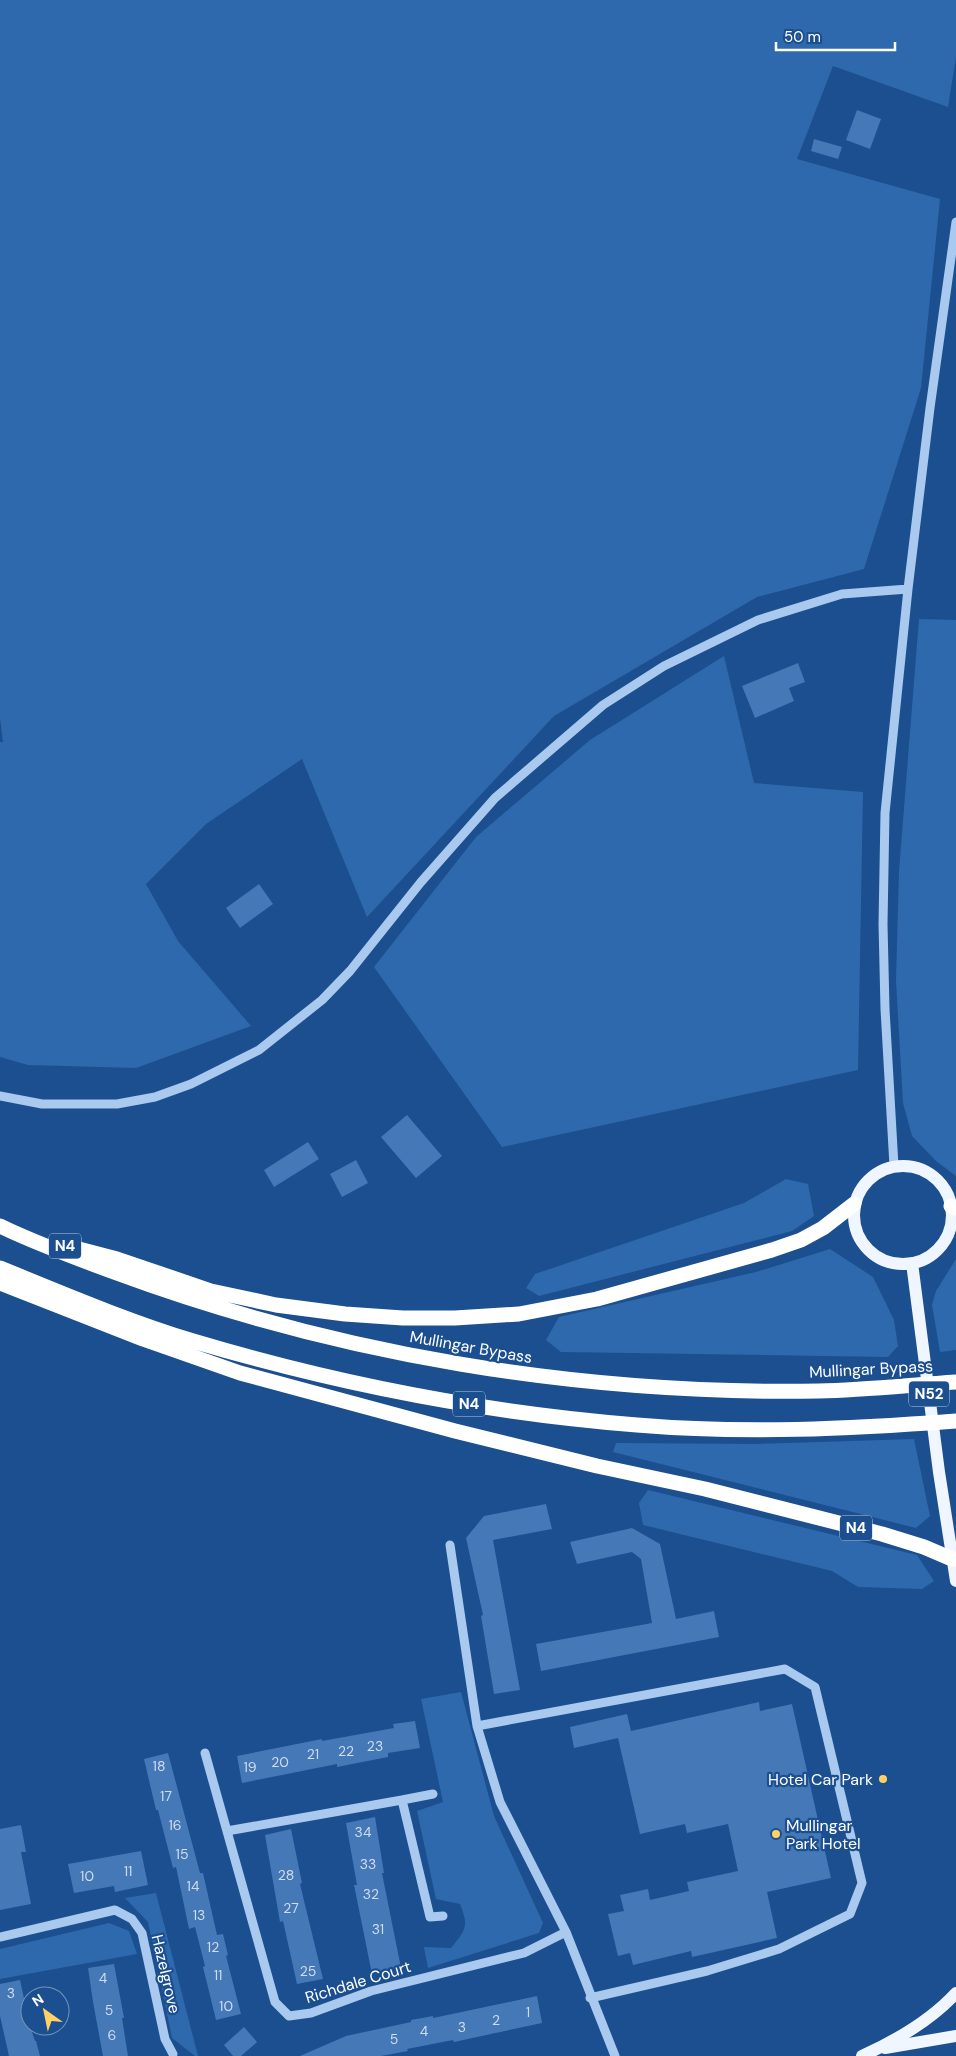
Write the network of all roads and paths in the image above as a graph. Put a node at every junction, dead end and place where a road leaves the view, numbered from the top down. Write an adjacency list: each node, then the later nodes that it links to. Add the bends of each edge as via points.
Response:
1 (956, 222): 2 (street)
2 (908, 589): 3 (street, via 842,594 758,620 664,666 603,705 495,798 420,882 350,971 322,1000 259,1050 191,1084 117,1104 42,1104); 4 (street, via 885,822 885,1009)
3 (0, 1096)
4 (894, 1166): 5 (main road, via 869,1178); 6 (main road, via 911,1166 926,1171 938,1180)
5 (854, 1204): 7 (highway, N4, via 801,1240 664,1281 598,1299 519,1314 455,1318 393,1317 276,1305 211,1291 117,1259); 8 (main road, via 858,1236 867,1249 880,1259)
6 (954, 1207): 8 (main road, via 947,1236 938,1249)
7 (7, 1229): 11 (highway, Mullingar Bypass / N4, via 180,1296 310,1333 432,1360 549,1378 677,1388 819,1391)
8 (912, 1263): 14 (main road, N52)
9 (0, 1268): 12 (highway, N4, via 192,1341 396,1392 504,1410 637,1425 734,1429 856,1428)
10 (0, 1283): 14 (highway, N4, via 240,1374 455,1431 882,1534)
11 (956, 1382)
12 (956, 1421)
13 (450, 1545): 16 (street)
14 (952, 1559): 15 (main road, N52)
15 (956, 1580)
16 (477, 1726): 22 (street, via 500,1802); 25 (street, via 785,1669 815,1687 862,1883 850,1914 779,1949 707,1971)
17 (205, 1753): 20 (street, Richdale Court)
18 (433, 1794): 19 (street)
19 (402, 1800): 20 (street); 21 (street, via 430,1917)
20 (226, 1831): 22 (street, Richdale Court, via 275,2002 289,2016 311,2013 371,1991 524,1953)
21 (443, 1916)
22 (566, 1932): 25 (street)
23 (0, 1937): 28 (street, Hazelgrove, via 115,1910 132,1919 142,1934 165,2039)
24 (956, 1993): 27 (main road, via 942,2008)
25 (590, 1998): 29 (street)
26 (956, 2036): 27 (main road)
27 (878, 2049): 30 (main road)
28 (173, 2054)
29 (615, 2056)
30 (862, 2056)

